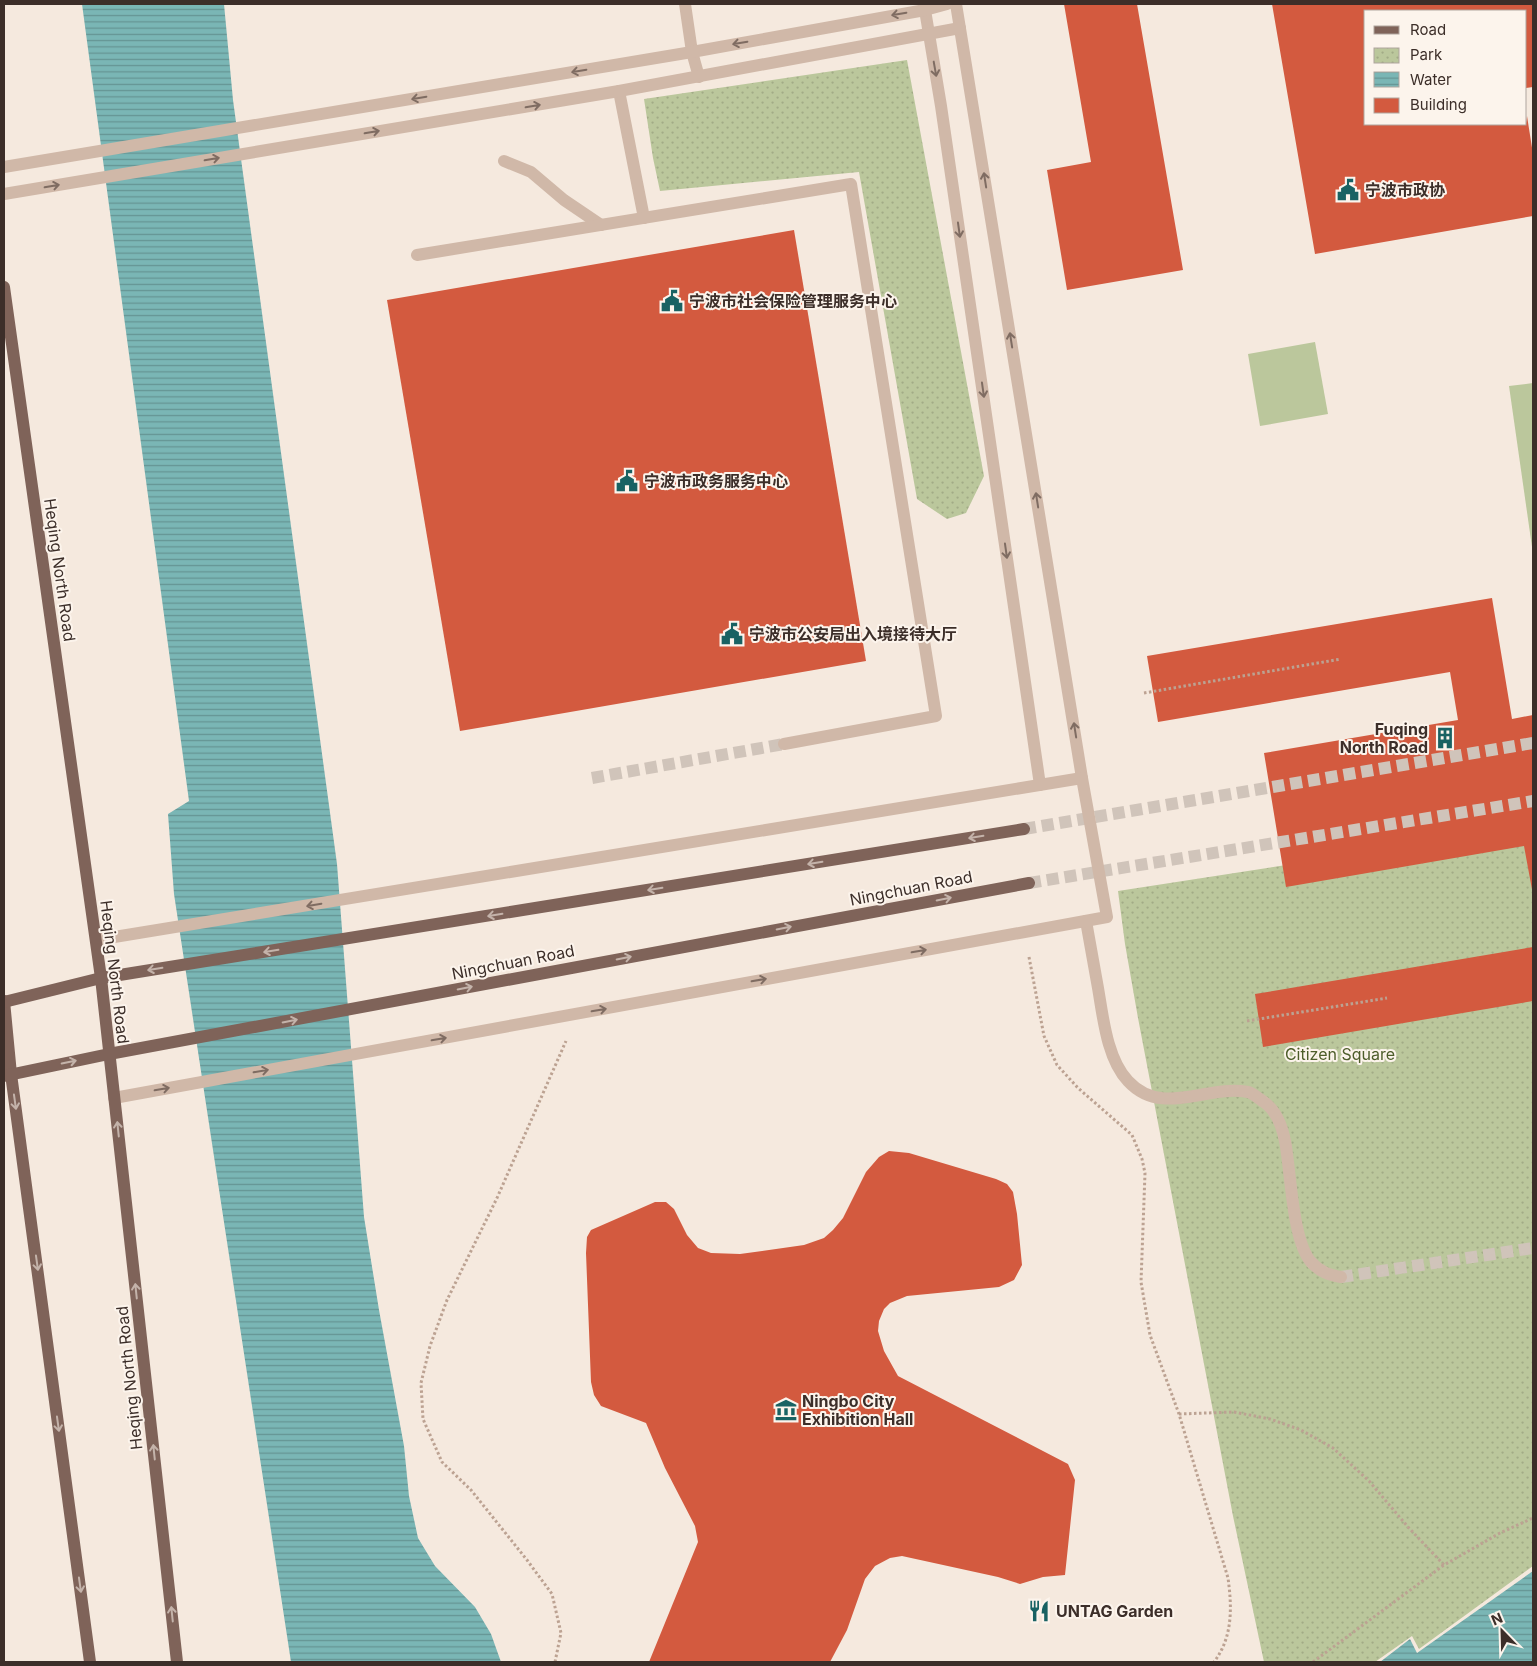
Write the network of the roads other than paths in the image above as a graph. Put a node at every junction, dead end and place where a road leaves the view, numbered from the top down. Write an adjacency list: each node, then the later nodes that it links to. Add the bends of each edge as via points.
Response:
1 (685, 4): 7 (street)
2 (947, 4): 4 (street)
3 (956, 4): 5 (street)
4 (924, 7): 6 (street); 7 (street, one-way to 7)
5 (960, 28): 6 (street); 18 (street, one-way to 5)
6 (929, 34): 8 (street); 19 (street, one-way to 19)
7 (692, 52): 8 (street); 11 (street, one-way to 11)
8 (699, 77): 9 (street)
9 (619, 91): 12 (street, one-way to 9); 13 (street)
10 (504, 161): 14 (street, via 531,172)
11 (4, 168)
12 (4, 194)
13 (644, 218): 14 (street); 17 (street, via 851,184 936,716)
14 (601, 225): 15 (street)
15 (417, 255)
16 (4, 287): 23 (main road, Heqing North Road)
17 (784, 744)
18 (1082, 778): 19 (street); 22 (street, via 1107,917)
19 (1040, 785): 23 (street, one-way to 23)
20 (1024, 829): 24 (main road, one-way to 24)
21 (1029, 883): 26 (main road, Ningchuan Road, one-way to 21)
22 (1086, 921): 28 (street, one-way to 22); 29 (street, via 1106,1031 1116,1064 1128,1081 1143,1093 1162,1099 1250,1092 1268,1106 1280,1120 1298,1235 1304,1251 1320,1270)
23 (96, 940): 24 (main road, Heqing North Road)
24 (101, 978): 25 (main road); 26 (main road, Heqing North Road)
25 (4, 1002): 27 (main road)
26 (109, 1054): 27 (main road, Ningchuan Road, one-way to 26); 28 (main road, Heqing North Road)
27 (7, 1075): 30 (main road, one-way to 30)
28 (114, 1098): 31 (main road, Heqing North Road, one-way to 28)
29 (1341, 1277)
30 (90, 1662)
31 (177, 1662)

